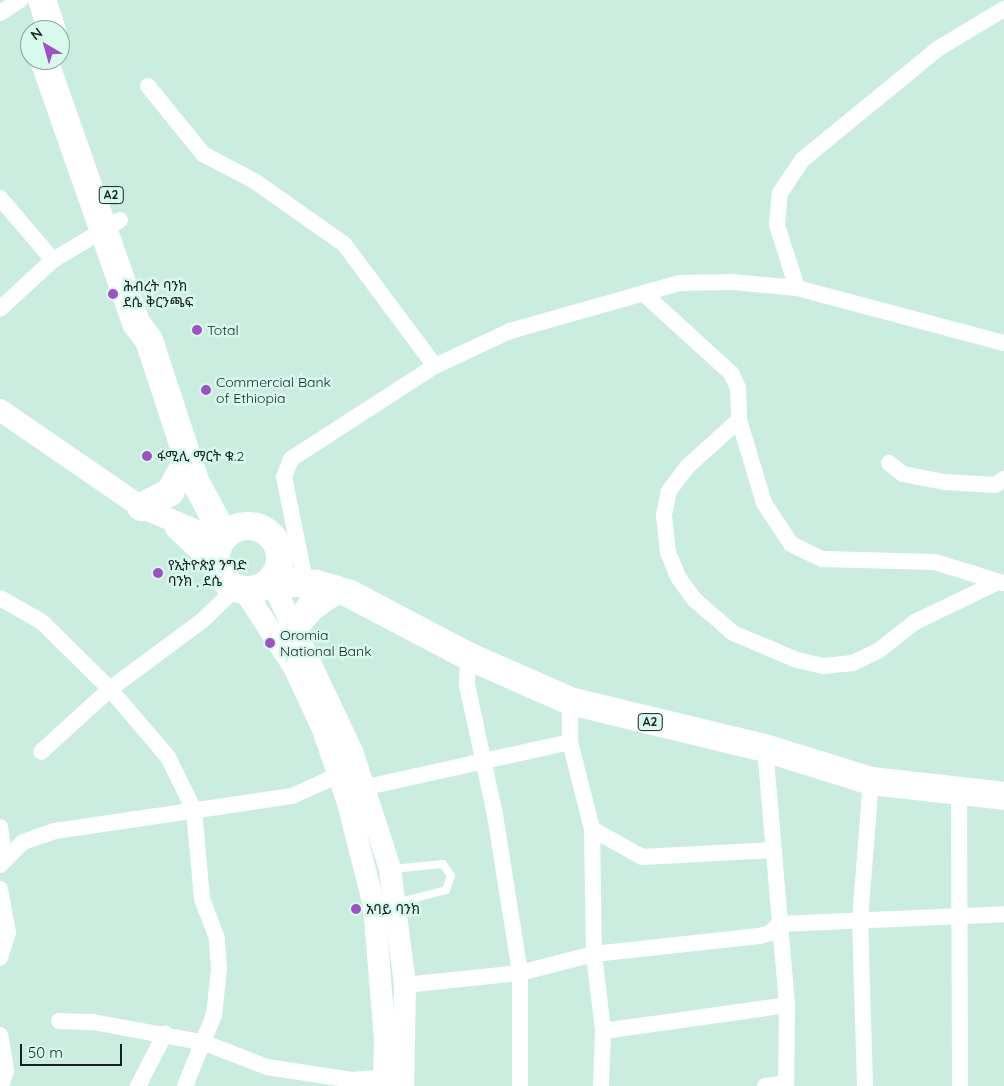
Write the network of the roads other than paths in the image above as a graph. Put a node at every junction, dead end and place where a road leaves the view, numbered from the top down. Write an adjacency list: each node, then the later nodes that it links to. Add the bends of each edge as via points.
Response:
1 (21, 0): 4 (street); 5 (highway)
2 (42, 0): 6 (highway)
3 (1004, 9): 13 (street, via 939,48 802,160 780,193 777,225)
4 (0, 13)
5 (29, 20)
6 (49, 20)
7 (48, 70): 11 (highway, A2)
8 (65, 70): 11 (highway, A2)
9 (148, 86): 17 (street, via 203,154 256,182 344,244)
10 (0, 198): 12 (street)
11 (111, 224): 12 (street); 21 (highway, A2, via 128,273 152,316 149,340)
12 (53, 260): 15 (street)
13 (797, 288): 14 (street, via 680,283); 16 (street)
14 (643, 293): 17 (street, via 510,331); 19 (street, via 730,373 738,388)
15 (0, 309)
16 (1004, 343)
17 (435, 366): 27 (street, via 316,441 286,467 284,477)
18 (0, 410): 23 (street)
19 (739, 420): 28 (street, via 764,503 776,525 806,554 844,560 875,557 935,562); 28 (street, via 687,466 669,492 664,515 668,552 678,577 695,600 733,633 797,660 824,666 853,663 878,651 915,622)
20 (889, 463): 22 (street, via 903,474 944,482 995,485)
21 (192, 470): 23 (highway, via 170,492); 24 (highway); 25 (highway, A2)
22 (1004, 479)
23 (141, 507): 25 (street)
24 (253, 525): 25 (highway); 26 (highway, via 273,537)
25 (220, 548): 29 (highway, A2)
26 (275, 571): 27 (highway, A2, via 293,583); 29 (highway); 31 (street)
27 (319, 582): 31 (highway, via 310,608); 32 (highway, A2)
28 (1001, 582)
29 (240, 589): 33 (street); 39 (street, via 294,667)
30 (0, 598): 33 (street, via 42,622)
31 (291, 631): 41 (street)
32 (468, 656): 34 (highway, A2); 38 (street, via 467,685)
33 (110, 689): 37 (street); 44 (street, via 168,757)
34 (570, 701): 35 (street); 36 (highway, A2)
35 (570, 742): 38 (street); 46 (street)
36 (765, 748): 40 (highway, A2); 47 (street)
37 (41, 752)
38 (484, 762): 41 (street); 58 (street)
39 (339, 775): 44 (street, via 292,796); 66 (street, via 374,906)
40 (871, 781): 42 (highway, A2); 54 (street)
41 (367, 787): 49 (street)
42 (959, 794): 43 (highway, A2); 53 (street)
43 (1004, 796)
44 (194, 810): 48 (street, via 55,831 22,842); 65 (street, via 202,899 217,938 219,969)
45 (0, 828): 48 (street)
46 (592, 829): 47 (street, via 642,857); 56 (street)
47 (773, 850): 55 (street)
48 (2, 861)
49 (390, 869): 51 (street); 51 (lane, via 443,864 451,876 446,890)
50 (0, 889): 57 (street, via 8,933)
51 (395, 904): 59 (street)
52 (1004, 914): 53 (street)
53 (962, 917): 54 (street); 75 (street)
54 (860, 920): 55 (street); 74 (street)
55 (778, 924): 56 (street, via 770,933 759,936); 60 (street)
56 (594, 954): 58 (street); 62 (street)
57 (0, 958)
58 (520, 973): 59 (street); 71 (street)
59 (405, 985): 66 (street)
60 (786, 1005): 62 (street); 67 (street)
61 (59, 1021): 63 (street)
62 (604, 1031): 72 (street)
63 (165, 1034): 65 (street); 69 (street)
64 (0, 1035): 68 (street, via 6,1070)
65 (205, 1043): 66 (street, via 267,1067); 70 (street)
66 (391, 1083)
67 (786, 1085): 73 (street)
68 (1, 1086)
69 (138, 1086)
70 (185, 1086)
71 (520, 1086)
72 (601, 1086)
73 (765, 1086)
74 (864, 1086)
75 (960, 1086)

